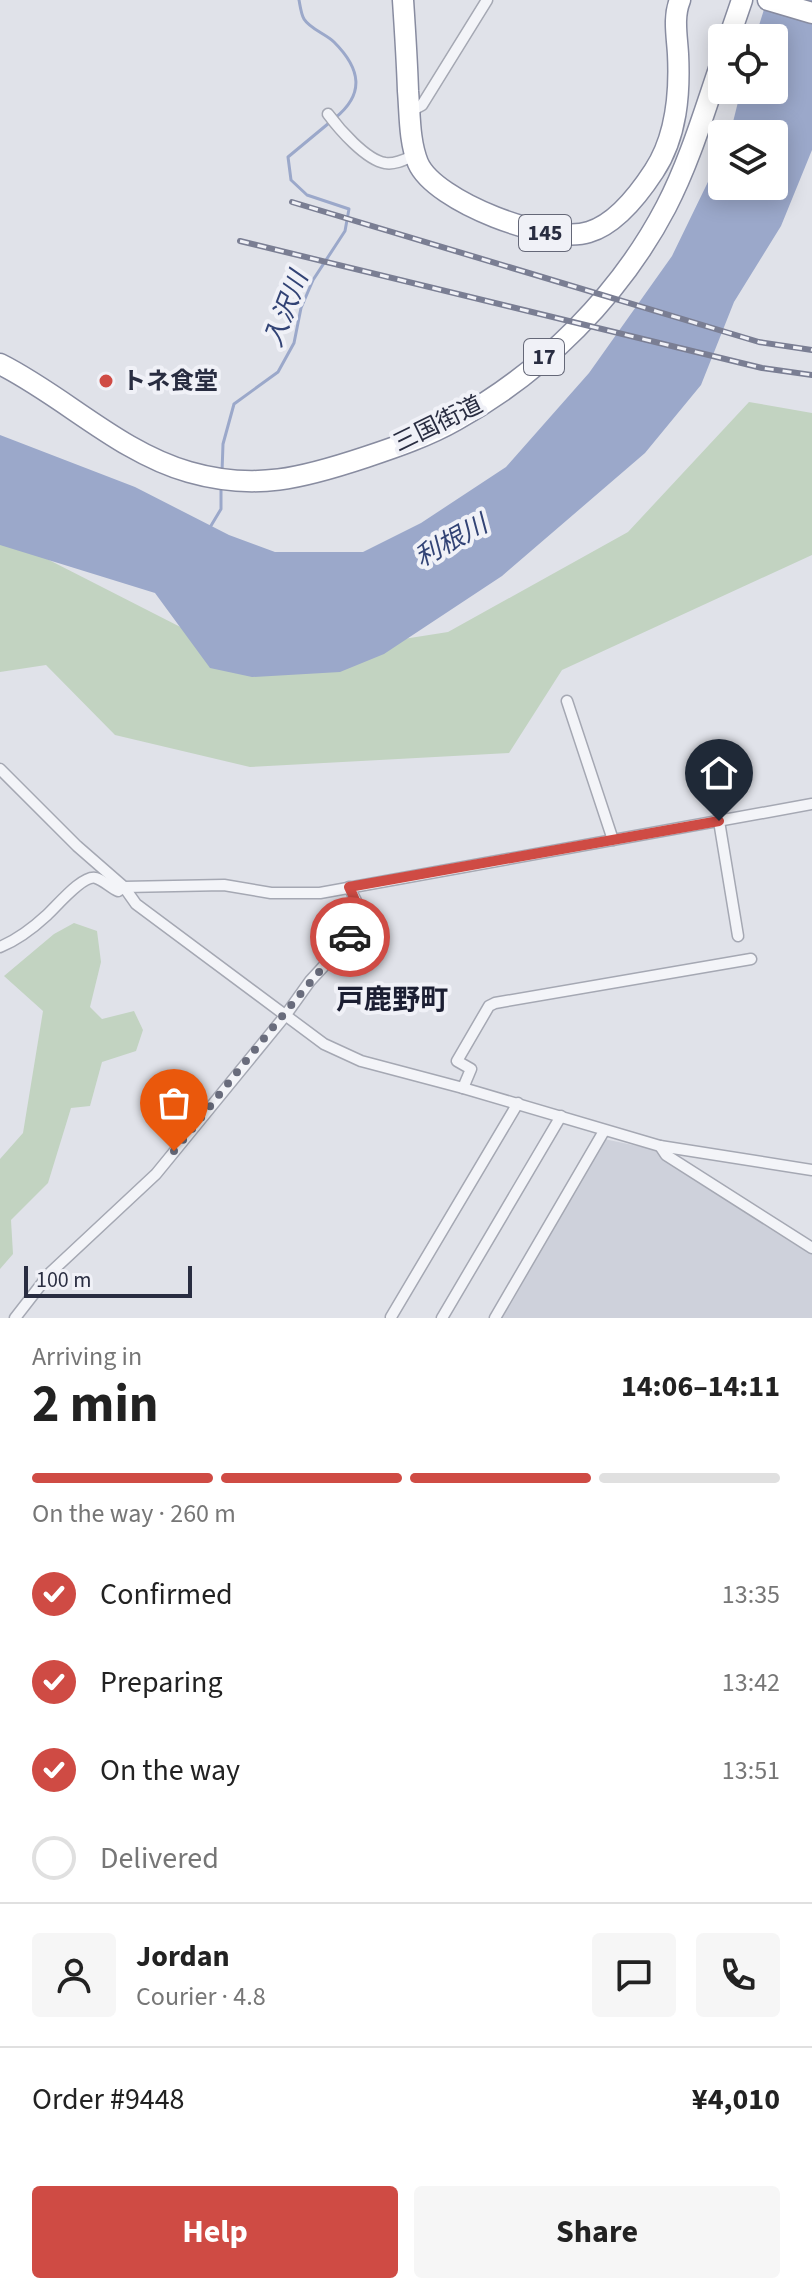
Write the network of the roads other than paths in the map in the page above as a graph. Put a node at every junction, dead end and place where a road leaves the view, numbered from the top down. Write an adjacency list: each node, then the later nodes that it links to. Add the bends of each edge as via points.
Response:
1 (403, 0): 9 (highway, 145)
2 (487, 0): 9 (street, via 422,105)
3 (680, 0): 11 (highway, 145, via 678,100 663,155 604,226 566,236 530,229 441,190)
4 (742, 0): 7 (highway)
5 (769, 0): 6 (highway)
6 (812, 13)
7 (734, 24)
8 (708, 99): 12 (highway, 三国街道 / 17, via 665,210 614,287 584,320 482,405 389,449 283,481 217,478 145,453)
9 (409, 113): 11 (highway, 145)
10 (328, 114): 11 (street, via 355,144 384,163)
11 (415, 155)
12 (0, 364)
13 (567, 701): 17 (street)
14 (0, 769): 18 (street)
15 (812, 804): 16 (street)
16 (719, 821): 17 (street); 20 (street)
17 (613, 840): 19 (street)
18 (124, 887): 19 (street, via 224,885 288,895); 21 (street, via 118,891 89,878); 23 (street, via 136,904)
19 (349, 887): 23 (street, via 359,907 358,929)
20 (738, 936)
21 (0, 947)
22 (751, 959): 24 (street, via 495,1003 457,1061 471,1069)
23 (285, 1016): 24 (street, via 324,1044 361,1061); 32 (street, via 156,1174 50,1273)
24 (463, 1088): 25 (street)
25 (518, 1103): 26 (street); 31 (street)
26 (561, 1116): 27 (street); 33 (street)
27 (604, 1131): 28 (street); 34 (street)
28 (660, 1146): 29 (street); 30 (street, via 666,1155)
29 (812, 1170)
30 (812, 1248)
31 (391, 1317)
32 (15, 1318)
33 (442, 1318)
34 (495, 1318)

